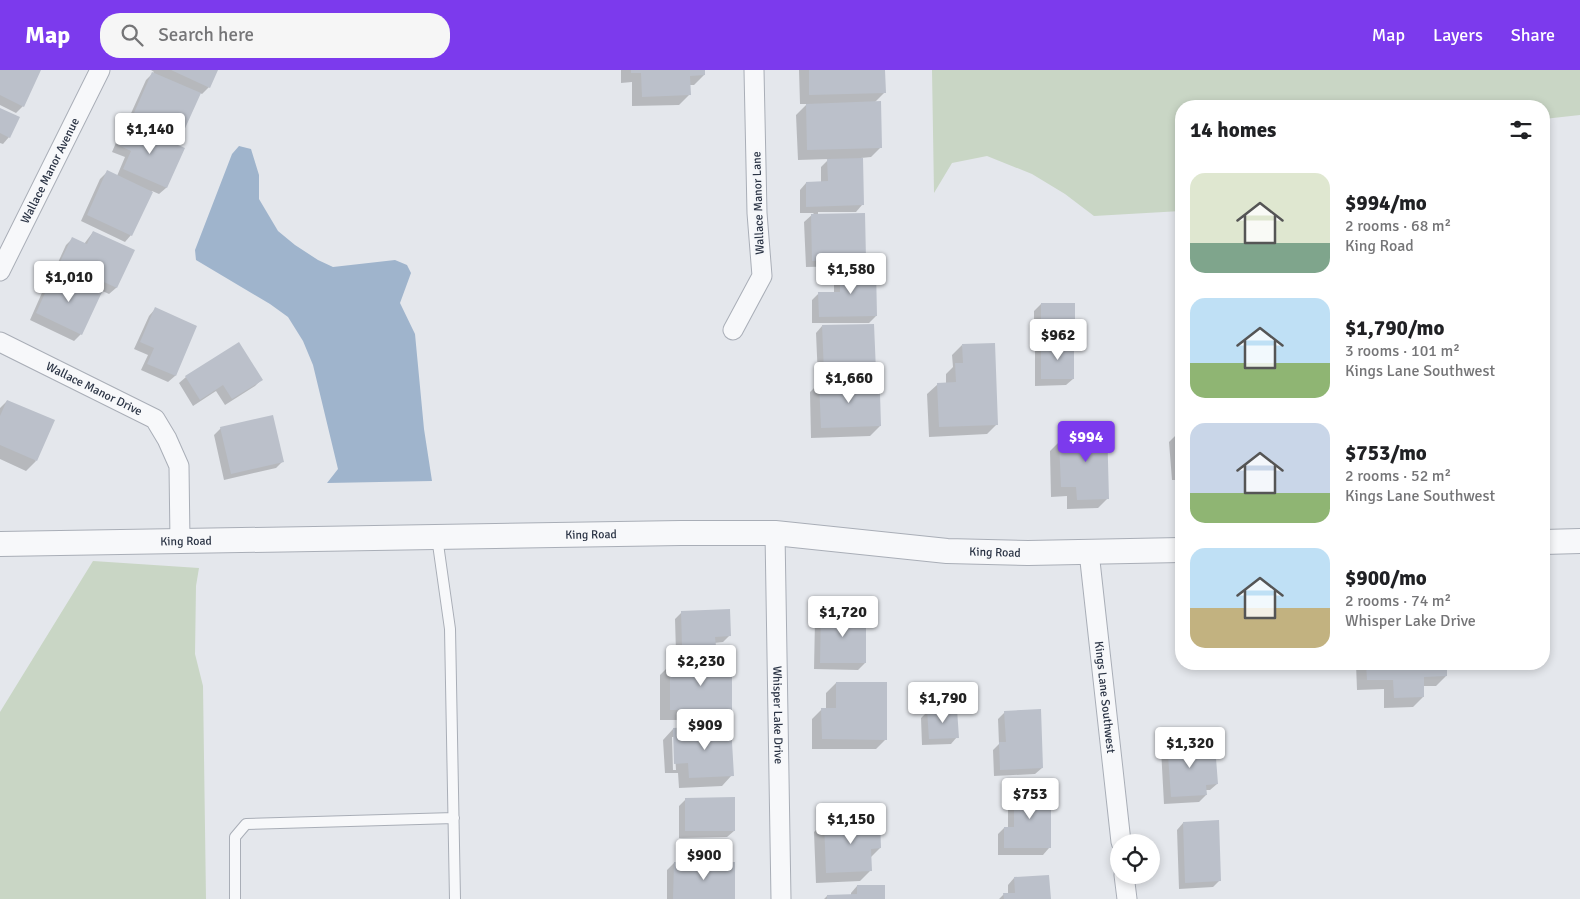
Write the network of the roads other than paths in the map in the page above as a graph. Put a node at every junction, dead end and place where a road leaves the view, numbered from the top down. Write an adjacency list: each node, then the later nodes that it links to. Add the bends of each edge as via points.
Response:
1 (100, 70): 3 (street, Wallace Manor Avenue)
2 (754, 70): 4 (street, Wallace Manor Lane, via 757,213 762,276)
3 (0, 271)
4 (734, 330)
5 (0, 342): 8 (street, Wallace Manor Drive, via 155,419 179,466)
6 (775, 533): 7 (street, King Road); 13 (street, King Road, via 947,551); 19 (street, Whisper Lake Drive)
7 (437, 536): 8 (street, King Road); 14 (lane, via 450,630)
8 (180, 540): 11 (street, King Road)
9 (1580, 541): 10 (street)
10 (1550, 542)
11 (0, 544)
12 (1175, 550): 13 (street, King Road)
13 (1089, 552): 15 (street, Kings Lane Southwest)
14 (454, 818): 17 (lane, via 246,824 234,837); 18 (lane)
15 (1120, 834)
16 (1125, 884): 20 (street)
17 (235, 899)
18 (456, 899)
19 (781, 899)
20 (1127, 899)

